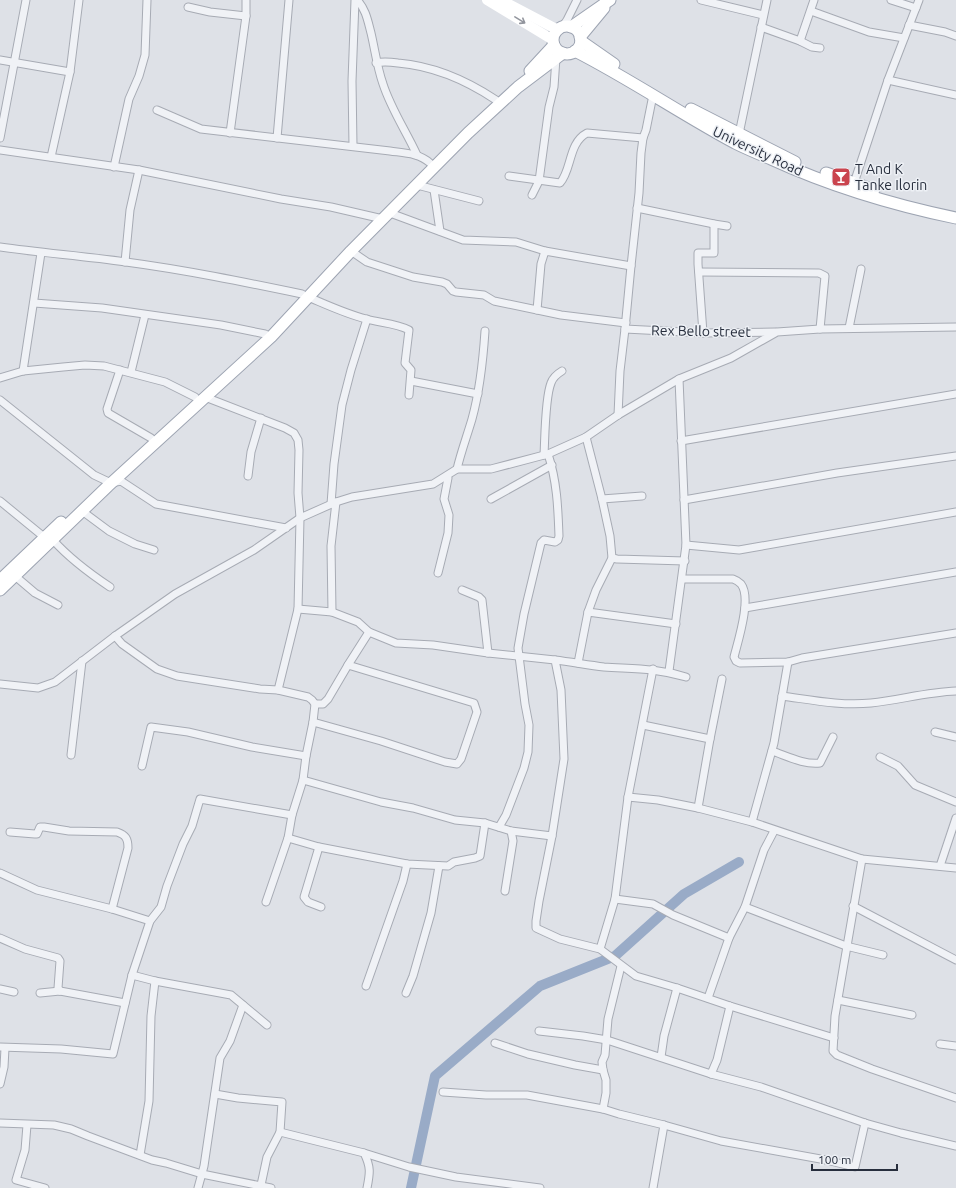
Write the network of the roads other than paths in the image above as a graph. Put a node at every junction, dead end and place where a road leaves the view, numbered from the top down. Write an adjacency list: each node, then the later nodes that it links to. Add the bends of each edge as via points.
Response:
1 (26, 0): 32 (street)
2 (79, 0): 34 (street)
3 (147, 0): 51 (street, via 145,55 129,99)
4 (246, 0): 20 (street)
5 (288, 0): 44 (street)
6 (356, 0): 33 (street, via 361,4 366,16); 46 (street, via 352,81)
7 (487, 0): 23 (street, one-way to 23)
8 (501, 0): 23 (street)
9 (577, 0): 23 (street)
10 (701, 0): 19 (street)
11 (767, 0): 19 (street)
12 (814, 0): 18 (street)
13 (892, 0): 17 (street)
14 (919, 0): 17 (street)
15 (609, 1): 23 (main road); 26 (main road)
16 (188, 7): 20 (street)
17 (916, 8): 21 (street)
18 (811, 11): 25 (street, via 869,32); 27 (street)
19 (763, 15): 22 (street)
20 (246, 16): 41 (street)
21 (909, 25): 24 (street); 25 (street)
22 (760, 27): 27 (street); 42 (street)
23 (560, 34): 26 (main road, via 578,33); 30 (main road, via 556,48); 38 (main road, via 532,69)
24 (956, 36)
25 (904, 38): 35 (street)
26 (580, 39): 29 (main road); 42 (main road, University Road, via 604,58 689,108)
27 (800, 41): 28 (street)
28 (820, 48)
29 (575, 51): 30 (main road); 36 (main road, University Road)
30 (560, 55): 54 (street, via 549,107); 56 (main road, via 509,95)
31 (0, 60): 32 (street)
32 (15, 62): 34 (street); 39 (street)
33 (376, 63): 38 (street, via 411,64 437,70); 48 (street, via 392,107)
34 (70, 72): 49 (street)
35 (888, 80): 37 (street); 55 (street)
36 (653, 95): 45 (street); 63 (main road, University Road, via 736,144 790,168 902,206)
37 (956, 95)
38 (496, 100): 50 (main road)
39 (3, 104): 43 (street)
40 (157, 110): 41 (street, via 201,130)
41 (230, 133): 44 (street)
42 (740, 134): 55 (main road, University Road, via 793,161)
43 (0, 138)
44 (277, 138): 46 (street)
45 (643, 138): 54 (street, via 587,133 578,141 570,157 564,180 560,184); 60 (street)
46 (353, 146): 48 (street)
47 (0, 150): 49 (street)
48 (417, 155): 50 (street)
49 (51, 157): 51 (street)
50 (430, 163): 62 (main road)
51 (114, 166): 52 (street)
52 (139, 170): 62 (street, via 281,200); 71 (street, via 130,210)
53 (509, 176): 54 (street)
54 (539, 181): 58 (street)
55 (854, 183): 61 (main road, University Road, via 904,199)
56 (417, 185): 57 (street); 62 (main road)
57 (434, 190): 59 (street); 66 (street)
58 (532, 195)
59 (479, 201)
60 (637, 208): 64 (street); 72 (street)
61 (956, 211)
62 (383, 216): 66 (street); 68 (main road); 75 (main road)
63 (956, 218)
64 (714, 224): 65 (street); 74 (street, via 714,253 698,253)
65 (727, 226)
66 (440, 232): 69 (street, via 463,240 516,242)
67 (0, 247): 70 (street)
68 (350, 251): 75 (main road); 77 (street, Rex Bello street, via 367,262 442,282 456,292 484,294 494,301)
69 (545, 251): 72 (street); 77 (street, via 541,264)
70 (41, 253): 71 (street); 76 (street)
71 (125, 262): 75 (street, via 230,279)
72 (631, 266): 80 (street)
73 (861, 269): 82 (street)
74 (699, 272): 83 (street, via 819,273 824,276); 85 (street)
75 (305, 295): 79 (street); 87 (main road)
76 (34, 303): 78 (street, via 102,308); 89 (street)
77 (537, 310): 80 (street, Rex Bello street)
78 (145, 315): 87 (street, via 221,325); 91 (street)
79 (367, 320): 94 (street, via 409,330 405,363 411,370); 117 (street, via 342,405 334,464)
80 (626, 326): 85 (street, Rex Bello street); 100 (street)
81 (956, 327): 82 (street, Rex Bello street)
82 (849, 328): 83 (street, Rex Bello street)
83 (820, 329): 86 (street, Rex Bello street)
84 (485, 331): 95 (street)
85 (703, 332): 86 (street, Rex Bello street)
86 (777, 332): 93 (street, via 731,358)
87 (268, 336): 98 (main road)
88 (120, 370): 89 (street, via 85,365); 91 (street); 103 (street, via 107,409 108,413)
89 (23, 371): 92 (street)
90 (562, 371): 105 (street, via 551,383 547,402)
91 (131, 372): 98 (street, via 165,382)
92 (0, 378)
93 (679, 378): 100 (street); 104 (street)
94 (411, 381): 95 (street); 97 (street)
95 (478, 394): 108 (street)
96 (956, 394): 104 (street)
97 (409, 395)
98 (200, 397): 101 (street); 103 (main road); 111 (main road)
99 (1, 403): 111 (street, via 94,475)
100 (618, 415): 102 (street)
101 (261, 418): 109 (street, via 251,452); 120 (street, via 294,433 298,440)
102 (586, 437): 105 (street); 114 (street)
103 (151, 438): 111 (main road)
104 (681, 441): 116 (street)
105 (546, 454): 107 (street); 108 (street, via 491,468)
106 (956, 456): 116 (street, via 837,473)
107 (552, 465): 113 (street); 145 (street, via 558,504 559,536 555,542 544,540 541,543 524,614)
108 (458, 469): 110 (street)
109 (248, 476)
110 (447, 476): 117 (street, via 433,484 352,497); 128 (street, via 444,499 448,515 448,533)
111 (108, 481): 118 (main road); 121 (street, via 121,481 156,504); 122 (main road)
112 (642, 496): 114 (street)
113 (491, 499)
114 (602, 499): 125 (street)
115 (0, 500): 122 (street)
116 (684, 500): 123 (street)
117 (333, 503): 120 (street); 138 (street)
118 (82, 511): 122 (main road); 124 (street, via 109,531)
119 (956, 512): 123 (street, via 739,550)
120 (300, 518): 121 (street); 137 (street)
121 (286, 528): 143 (street, via 254,550 175,594)
122 (49, 539): 129 (main road); 131 (main road); 132 (street, via 92,576)
123 (686, 545): 126 (street)
124 (154, 550)
125 (612, 558): 126 (street); 139 (street)
126 (685, 561): 130 (street)
127 (956, 572): 136 (street)
128 (438, 573)
129 (15, 576): 133 (main road); 135 (street, via 35,593)
130 (682, 579): 136 (street, via 733,579 743,588); 140 (street)
131 (0, 580)
132 (110, 587)
133 (0, 590)
134 (462, 590): 144 (street, via 482,600)
135 (58, 605)
136 (745, 608): 148 (street, via 734,657 736,661)
137 (298, 609): 138 (street); 156 (street)
138 (332, 612): 141 (street, via 358,622)
139 (588, 612): 140 (street); 149 (street)
140 (676, 624): 152 (street)
141 (369, 632): 144 (street, via 396,643 433,645); 150 (street)
142 (956, 633): 148 (street)
143 (115, 636): 147 (street); 156 (street, via 157,669 177,676)
144 (488, 653): 145 (street)
145 (518, 656): 146 (street); 179 (street, via 529,726 528,752 509,808)
146 (555, 660): 149 (street); 183 (street, via 561,690 564,759)
147 (82, 661): 155 (street, via 55,682 38,688); 167 (street)
148 (788, 662): 158 (street)
149 (578, 663): 151 (street)
150 (348, 665): 159 (street, via 328,699 323,704); 160 (street, via 474,703 477,712 461,759 457,764 445,762)
151 (653, 669): 152 (street); 161 (street)
152 (669, 672): 153 (street)
153 (686, 677)
154 (722, 679): 165 (street)
155 (0, 684)
156 (278, 690): 159 (street, via 308,697)
157 (956, 691): 158 (street, via 869,703 834,704)
158 (782, 696): 166 (street)
159 (316, 704): 160 (street)
160 (313, 722): 168 (street)
161 (643, 725): 165 (street); 172 (street)
162 (935, 732): 164 (street)
163 (833, 737): 166 (street, via 820,763 807,763)
164 (956, 737)
165 (710, 739): 174 (street)
166 (772, 751): 177 (street)
167 (71, 755)
168 (306, 756): 170 (street, via 151,727); 171 (street)
169 (880, 757): 173 (street, via 898,766 915,785)
170 (142, 766)
171 (303, 780): 175 (street); 178 (street, via 455,820)
172 (628, 797): 174 (street); 193 (street)
173 (956, 802)
174 (698, 808): 177 (street)
175 (292, 815): 184 (street); 199 (street, via 200,798 161,907)
176 (956, 818): 189 (street)
177 (752, 822): 180 (street)
178 (485, 823): 179 (street); 188 (street, via 478,858)
179 (499, 827): 181 (street)
180 (774, 830): 186 (street); 196 (street, via 764,850)
181 (511, 831): 183 (street); 192 (street, via 513,841)
182 (10, 832): 198 (street, via 37,834 40,827 44,827 69,831 117,832 124,835 128,840 128,848)
183 (552, 836): 203 (street, via 536,928 560,939)
184 (288, 838): 185 (street); 194 (street)
185 (319, 848): 187 (street); 197 (street, via 304,897 308,902)
186 (862, 859): 189 (street); 195 (street)
187 (407, 864): 188 (street); 209 (street)
188 (439, 866): 215 (street, via 431,913)
189 (940, 866): 190 (street)
190 (956, 868)
191 (0, 874): 198 (street, via 37,890)
192 (505, 891)
193 (615, 899): 201 (street, via 652,904); 203 (street)
194 (266, 902)
195 (853, 906): 202 (street); 205 (street)
196 (745, 907): 201 (street); 202 (street)
197 (321, 908)
198 (112, 909): 199 (street)
199 (150, 921): 207 (street)
200 (0, 938): 212 (street, via 25,949 58,958)
201 (729, 938): 216 (street)
202 (846, 946): 204 (street); 217 (street)
203 (600, 949): 206 (street)
204 (883, 956)
205 (956, 960)
206 (621, 966): 211 (street, via 636,976); 225 (street, via 609,1014)
207 (132, 975): 208 (street); 218 (street)
208 (155, 980): 219 (street, via 231,996); 245 (street, via 151,1016 149,1101)
209 (366, 986)
210 (0, 988): 213 (street)
211 (677, 988): 216 (street); 230 (street)
212 (60, 991): 214 (street); 218 (street)
213 (14, 992)
214 (40, 993)
215 (406, 993)
216 (708, 998): 220 (street)
217 (838, 1000): 221 (street); 224 (street)
218 (126, 1003): 229 (street, via 113,1054)
219 (243, 1005): 222 (street); 235 (street, via 230,1041 220,1058)
220 (730, 1006): 224 (street); 232 (street)
221 (912, 1015)
222 (267, 1025)
223 (539, 1031): 225 (street)
224 (834, 1038): 236 (street, via 833,1051 836,1055)
225 (607, 1040): 230 (street); 231 (street, via 602,1062)
226 (495, 1043): 231 (street, via 528,1054)
227 (940, 1044): 228 (street)
228 (956, 1046)
229 (2, 1047): 233 (street, via 4,1067)
230 (661, 1057): 232 (street)
231 (603, 1070): 237 (street, via 606,1093)
232 (711, 1074): 239 (street, via 761,1087)
233 (0, 1084)
234 (443, 1092): 237 (street, via 527,1096)
235 (215, 1094): 242 (street, via 282,1102); 246 (street)
236 (956, 1098)
237 (603, 1109): 241 (street)
238 (0, 1123): 240 (street)
239 (864, 1123): 241 (street, via 855,1167 721,1141); 243 (street)
240 (27, 1125): 245 (street, via 54,1125 71,1129); 248 (street, via 16,1180)
241 (664, 1125): 253 (street)
242 (280, 1132): 244 (street); 247 (street, via 267,1157)
243 (956, 1146)
244 (364, 1154): 251 (street, via 370,1164); 252 (street, via 456,1177)
245 (140, 1155): 246 (street)
246 (202, 1174): 247 (street); 249 (street)
247 (261, 1185): 250 (street)
248 (45, 1188)
249 (198, 1188)
250 (271, 1188)
251 (367, 1188)
252 (540, 1188)
253 (653, 1188)

